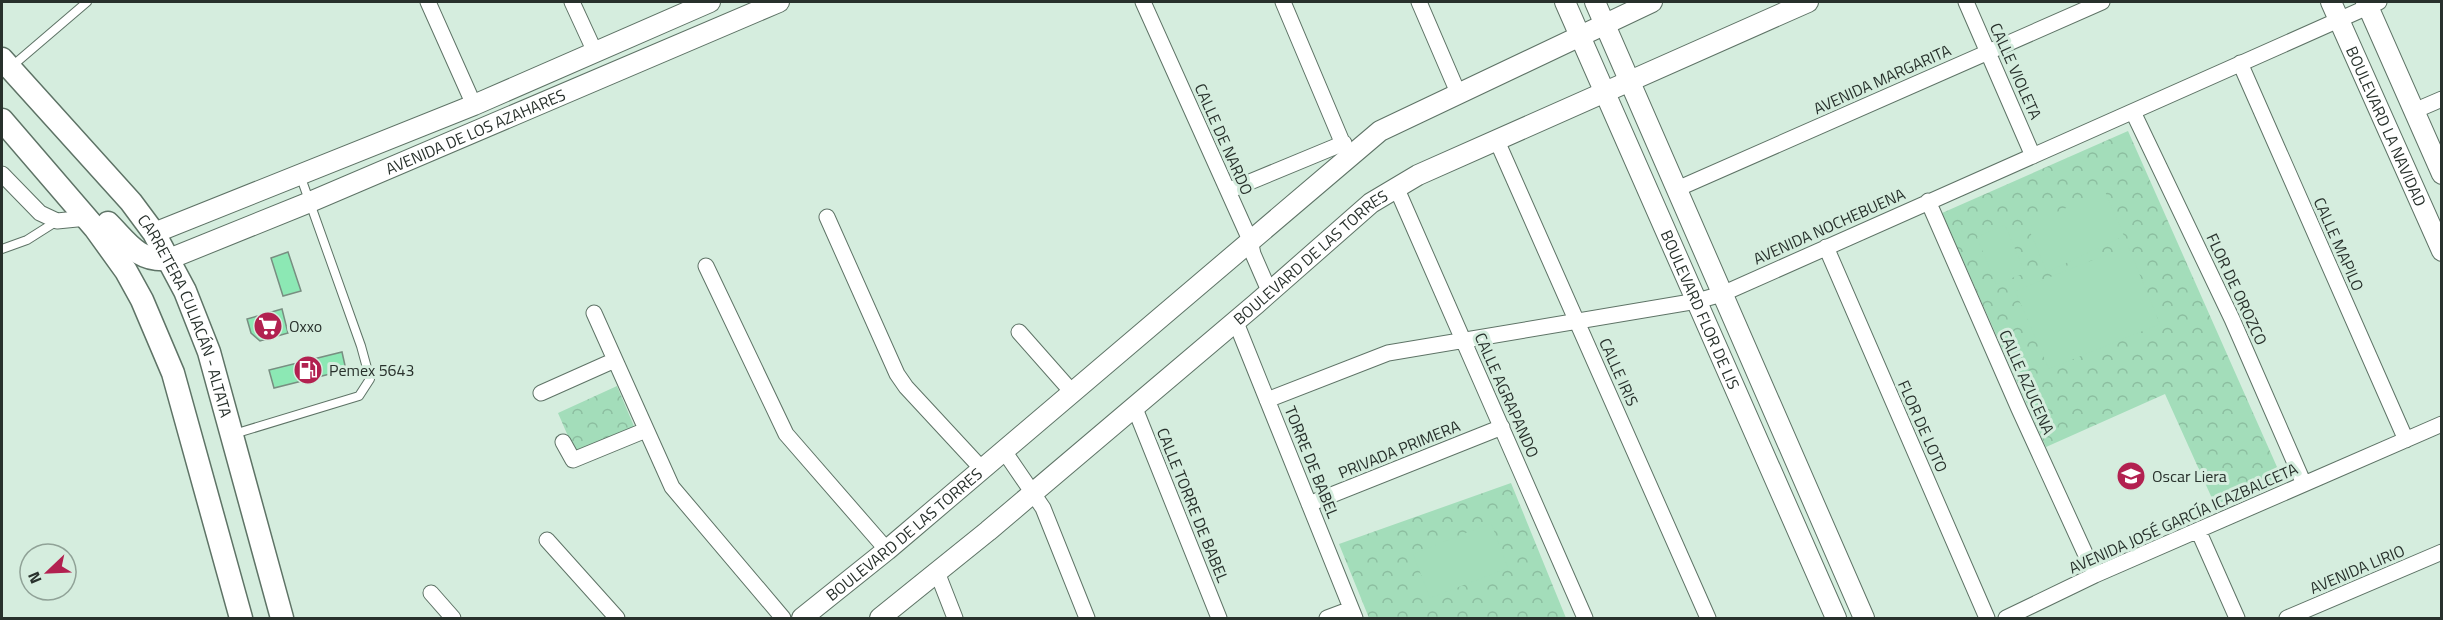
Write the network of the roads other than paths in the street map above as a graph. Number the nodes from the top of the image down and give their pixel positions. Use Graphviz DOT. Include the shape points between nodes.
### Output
graph roads {
  1 [pos="87,2"];
  2 [pos="428,2"];
  3 [pos="572,2"];
  4 [pos="710,2"];
  5 [pos="779,2"];
  6 [pos="1143,2"];
  7 [pos="1283,2"];
  8 [pos="1419,2"];
  9 [pos="1565,2"];
  10 [pos="1595,2"];
  11 [pos="1652,2"];
  12 [pos="1808,2"];
  13 [pos="1966,2"];
  14 [pos="2102,2"];
  15 [pos="2371,3"];
  16 [pos="2335,10"];
  17 [pos="1605,24"];
  18 [pos="1580,35"];
  19 [pos="595,52"];
  20 [pos="1988,52"];
  21 [pos="2240,63"];
  22 [pos="6,64"];
  23 [pos="1630,81"];
  24 [pos="1604,91"];
  25 [pos="1459,95"];
  26 [pos="2442,99"];
  27 [pos="474,105"];
  28 [pos="2414,111"];
  29 [pos="2133,112"];
  30 [pos="2,120"];
  31 [pos="1497,141"];
  32 [pos="1346,150"];
  33 [pos="2033,156"];
  34 [pos="300,173"];
  35 [pos="2,174"];
  36 [pos="2442,174"];
  37 [pos="1396,187"];
  38 [pos="1677,189"];
  39 [pos="1228,191"];
  40 [pos="1928,201"];
  41 [pos="310,202"];
  42 [pos="827,217"];
  43 [pos="87,218"];
  44 [pos="57,221"];
  45 [pos="2437,227"];
  46 [pos="154,233"];
  47 [pos="1250,240"];
  48 [pos="1826,247"];
  49 [pos="2,249"];
  50 [pos="2442,251"];
  51 [pos="169,259"];
  52 [pos="706,266"];
  53 [pos="1270,292"];
  54 [pos="1722,294"];
  55 [pos="1696,301"];
  56 [pos="594,313"];
  57 [pos="1235,320"];
  58 [pos="1577,322"];
  59 [pos="1019,332"];
  60 [pos="1464,341"];
  61 [pos="615,360"];
  62 [pos="1072,392"];
  63 [pos="541,393"];
  64 [pos="1268,400"];
  65 [pos="1134,406"];
  66 [pos="2442,424"];
  67 [pos="1502,427"];
  68 [pos="646,430"];
  69 [pos="233,434"];
  70 [pos="2406,440"];
  71 [pos="563,442"];
  72 [pos="1004,451"];
  73 [pos="982,469"];
  74 [pos="2304,484"];
  75 [pos="1033,492"];
  76 [pos="1309,504"];
  77 [pos="2198,530"];
  78 [pos="547,540"];
  79 [pos="887,550"];
  80 [pos="2442,552"];
  81 [pos="937,572"];
  82 [pos="2095,575"];
  83 [pos="431,593"];
  84 [pos="1353,614"];
  85 [pos="810,616"];
  86 [pos="241,618"];
  87 [pos="282,618"];
  88 [pos="453,618"];
  89 [pos="617,618"];
  90 [pos="783,618"];
  91 [pos="880,618"];
  92 [pos="955,618"];
  93 [pos="1087,618"];
  94 [pos="1219,618"];
  95 [pos="1327,618"];
  96 [pos="1585,618"];
  97 [pos="1708,618"];
  98 [pos="1836,618"];
  99 [pos="1864,618"];
  100 [pos="1987,618"];
  101 [pos="2006,618"];
  102 [pos="2237,618"];
  103 [pos="2287,618"];
  1 -- 22 [label="lane"];
  2 -- 27 [label="street"];
  3 -- 19 [label="street"];
  4 -- 19 [label="street, AVENIDA DE LOS AZAHARES"];
  5 -- 41 [label="street, AVENIDA DE LOS AZAHARES"];
  6 -- 39 [label="street, CALLE DE NARDO"];
  7 -- 32 [label="street"];
  8 -- 25 [label="street"];
  9 -- 18 [label="street, BOULEVARD FLOR DE LIS"];
  10 -- 17 [label="street, BOULEVARD FLOR DE LIS"];
  11 -- 17 [label="street, BOULEVARD DE LAS TORRES"];
  12 -- 23 [label="street, BOULEVARD DE LAS TORRES"];
  13 -- 20 [label="street, CALLE VIOLETA"];
  14 -- 20 [label="street, AVENIDA MARGARITA"];
  15 -- 16 [label="street, AVENIDA NOCHEBUENA"];
  15 -- 28 [label="street, BOULEVARD LA NAVIDAD"];
  16 -- 21 [label="street, AVENIDA NOCHEBUENA"];
  16 -- 45 [label="street, BOULEVARD LA NAVIDAD"];
  17 -- 18 [label="street, BOULEVARD DE LAS TORRES"];
  17 -- 23 [label="street, BOULEVARD FLOR DE LIS"];
  18 -- 24 [label="street, BOULEVARD FLOR DE LIS"];
  18 -- 25 [label="street, BOULEVARD DE LAS TORRES"];
  19 -- 27 [label="street, AVENIDA DE LOS AZAHARES"];
  20 -- 33 [label="street, CALLE VIOLETA"];
  20 -- 38 [label="street, AVENIDA MARGARITA"];
  21 -- 29 [label="street, AVENIDA NOCHEBUENA"];
  21 -- 70 [label="street, CALLE MAPILO"];
  22 -- 46 [label="main road, CARRETERA CULIACÁN - ALTATA" via="131,202"];
  23 -- 24 [label="street, BOULEVARD DE LAS TORRES"];
  23 -- 38 [label="street, BOULEVARD FLOR DE LIS"];
  24 -- 31 [label="street, BOULEVARD DE LAS TORRES"];
  24 -- 55 [label="street, BOULEVARD FLOR DE LIS"];
  25 -- 32 [label="street, BOULEVARD DE LAS TORRES"];
  26 -- 28 [label="street"];
  27 -- 34 [label="street, AVENIDA DE LOS AZAHARES"];
  28 -- 36 [label="street, BOULEVARD LA NAVIDAD"];
  29 -- 33 [label="street, AVENIDA NOCHEBUENA"];
  29 -- 74 [label="street, FLOR DE OROZCO" via="2232,319"];
  30 -- 43 [label="main road, CARRETERA CULIACÁN - ALTATA"];
  31 -- 37 [label="street, BOULEVARD DE LAS TORRES"];
  31 -- 58 [label="street, CALLE IRIS"];
  32 -- 39 [label="street"];
  32 -- 47 [label="street, BOULEVARD DE LAS TORRES"];
  33 -- 40 [label="street, AVENIDA NOCHEBUENA"];
  34 -- 41 [label="lane"];
  34 -- 46 [label="street, AVENIDA DE LOS AZAHARES"];
  35 -- 44 [label="street" via="40,213"];
  37 -- 53 [label="street, BOULEVARD DE LAS TORRES" via="1371,203"];
  37 -- 60 [label="street, CALLE AGRAPANDO"];
  38 -- 54 [label="street, BOULEVARD FLOR DE LIS"];
  39 -- 47 [label="street, CALLE DE NARDO"];
  40 -- 48 [label="street, AVENIDA NOCHEBUENA"];
  40 -- 82 [label="street, CALLE AZUCENA"];
  41 -- 51 [label="street, AVENIDA DE LOS AZAHARES"];
  41 -- 69 [label="lane" via="370,379 360,396"];
  42 -- 73 [label="street" via="897,374"];
  43 -- 44 [label="street"];
  43 -- 51 [label="main road" via="102,219 138,254 149,259"];
  43 -- 86 [label="main road, CARRETERA CULIACÁN - ALTATA" via="126,271 173,373"];
  44 -- 49 [label="lane" via="27,240"];
  45 -- 50 [label="street, BOULEVARD LA NAVIDAD"];
  46 -- 51 [label="main road, CARRETERA CULIACÁN - ALTATA"];
  47 -- 53 [label="street, CALLE DE NARDO"];
  47 -- 62 [label="street, BOULEVARD DE LAS TORRES"];
  48 -- 54 [label="street, AVENIDA NOCHEBUENA"];
  48 -- 100 [label="street, FLOR DE LOTO"];
  51 -- 69 [label="main road, CARRETERA CULIACÁN - ALTATA" via="196,316"];
  52 -- 79 [label="street" via="786,434"];
  53 -- 57 [label="street, BOULEVARD DE LAS TORRES"];
  54 -- 55 [label="street, AVENIDA NOCHEBUENA"];
  54 -- 99 [label="street, BOULEVARD FLOR DE LIS"];
  55 -- 58 [label="street, AVENIDA NOCHEBUENA"];
  55 -- 98 [label="street, BOULEVARD FLOR DE LIS"];
  56 -- 61 [label="street"];
  57 -- 64 [label="street, TORRE DE BABEL"];
  57 -- 65 [label="street, BOULEVARD DE LAS TORRES"];
  58 -- 60 [label="street, AVENIDA NOCHEBUENA"];
  58 -- 97 [label="street, CALLE IRIS"];
  59 -- 62 [label="street"];
  60 -- 64 [label="street, AVENIDA NOCHEBUENA" via="1374,357"];
  60 -- 67 [label="street, CALLE AGRAPANDO"];
  61 -- 63 [label="street"];
  61 -- 68 [label="street"];
  62 -- 72 [label="street, BOULEVARD DE LAS TORRES"];
  64 -- 76 [label="street, TORRE DE BABEL"];
  65 -- 75 [label="street, BOULEVARD DE LAS TORRES"];
  65 -- 94 [label="street, CALLE TORRE DE BABEL"];
  66 -- 70 [label="street, AVENIDA JOSÉ GARCÍA ICAZBALCETA"];
  67 -- 76 [label="street, PRIVADA PRIMERA"];
  67 -- 96 [label="street, CALLE AGRAPANDO"];
  68 -- 71 [label="street" via="573,460"];
  68 -- 90 [label="street" via="672,487"];
  69 -- 87 [label="main road, CARRETERA CULIACÁN - ALTATA"];
  70 -- 74 [label="street, AVENIDA JOSÉ GARCÍA ICAZBALCETA"];
  72 -- 73 [label="street, BOULEVARD DE LAS TORRES"];
  72 -- 75 [label="street"];
  73 -- 79 [label="street, BOULEVARD DE LAS TORRES"];
  74 -- 77 [label="street, AVENIDA JOSÉ GARCÍA ICAZBALCETA"];
  75 -- 81 [label="street, BOULEVARD DE LAS TORRES"];
  75 -- 93 [label="street"];
  76 -- 84 [label="street, TORRE DE BABEL"];
  77 -- 82 [label="street, AVENIDA JOSÉ GARCÍA ICAZBALCETA"];
  77 -- 102 [label="street"];
  78 -- 89 [label="street"];
  79 -- 85 [label="street, BOULEVARD DE LAS TORRES"];
  80 -- 103 [label="street, AVENIDA LIRIO"];
  81 -- 91 [label="street, BOULEVARD DE LAS TORRES"];
  81 -- 92 [label="street"];
  82 -- 101 [label="street, AVENIDA JOSÉ GARCÍA ICAZBALCETA"];
  83 -- 88 [label="street"];
  84 -- 95 [label="street"];
}
